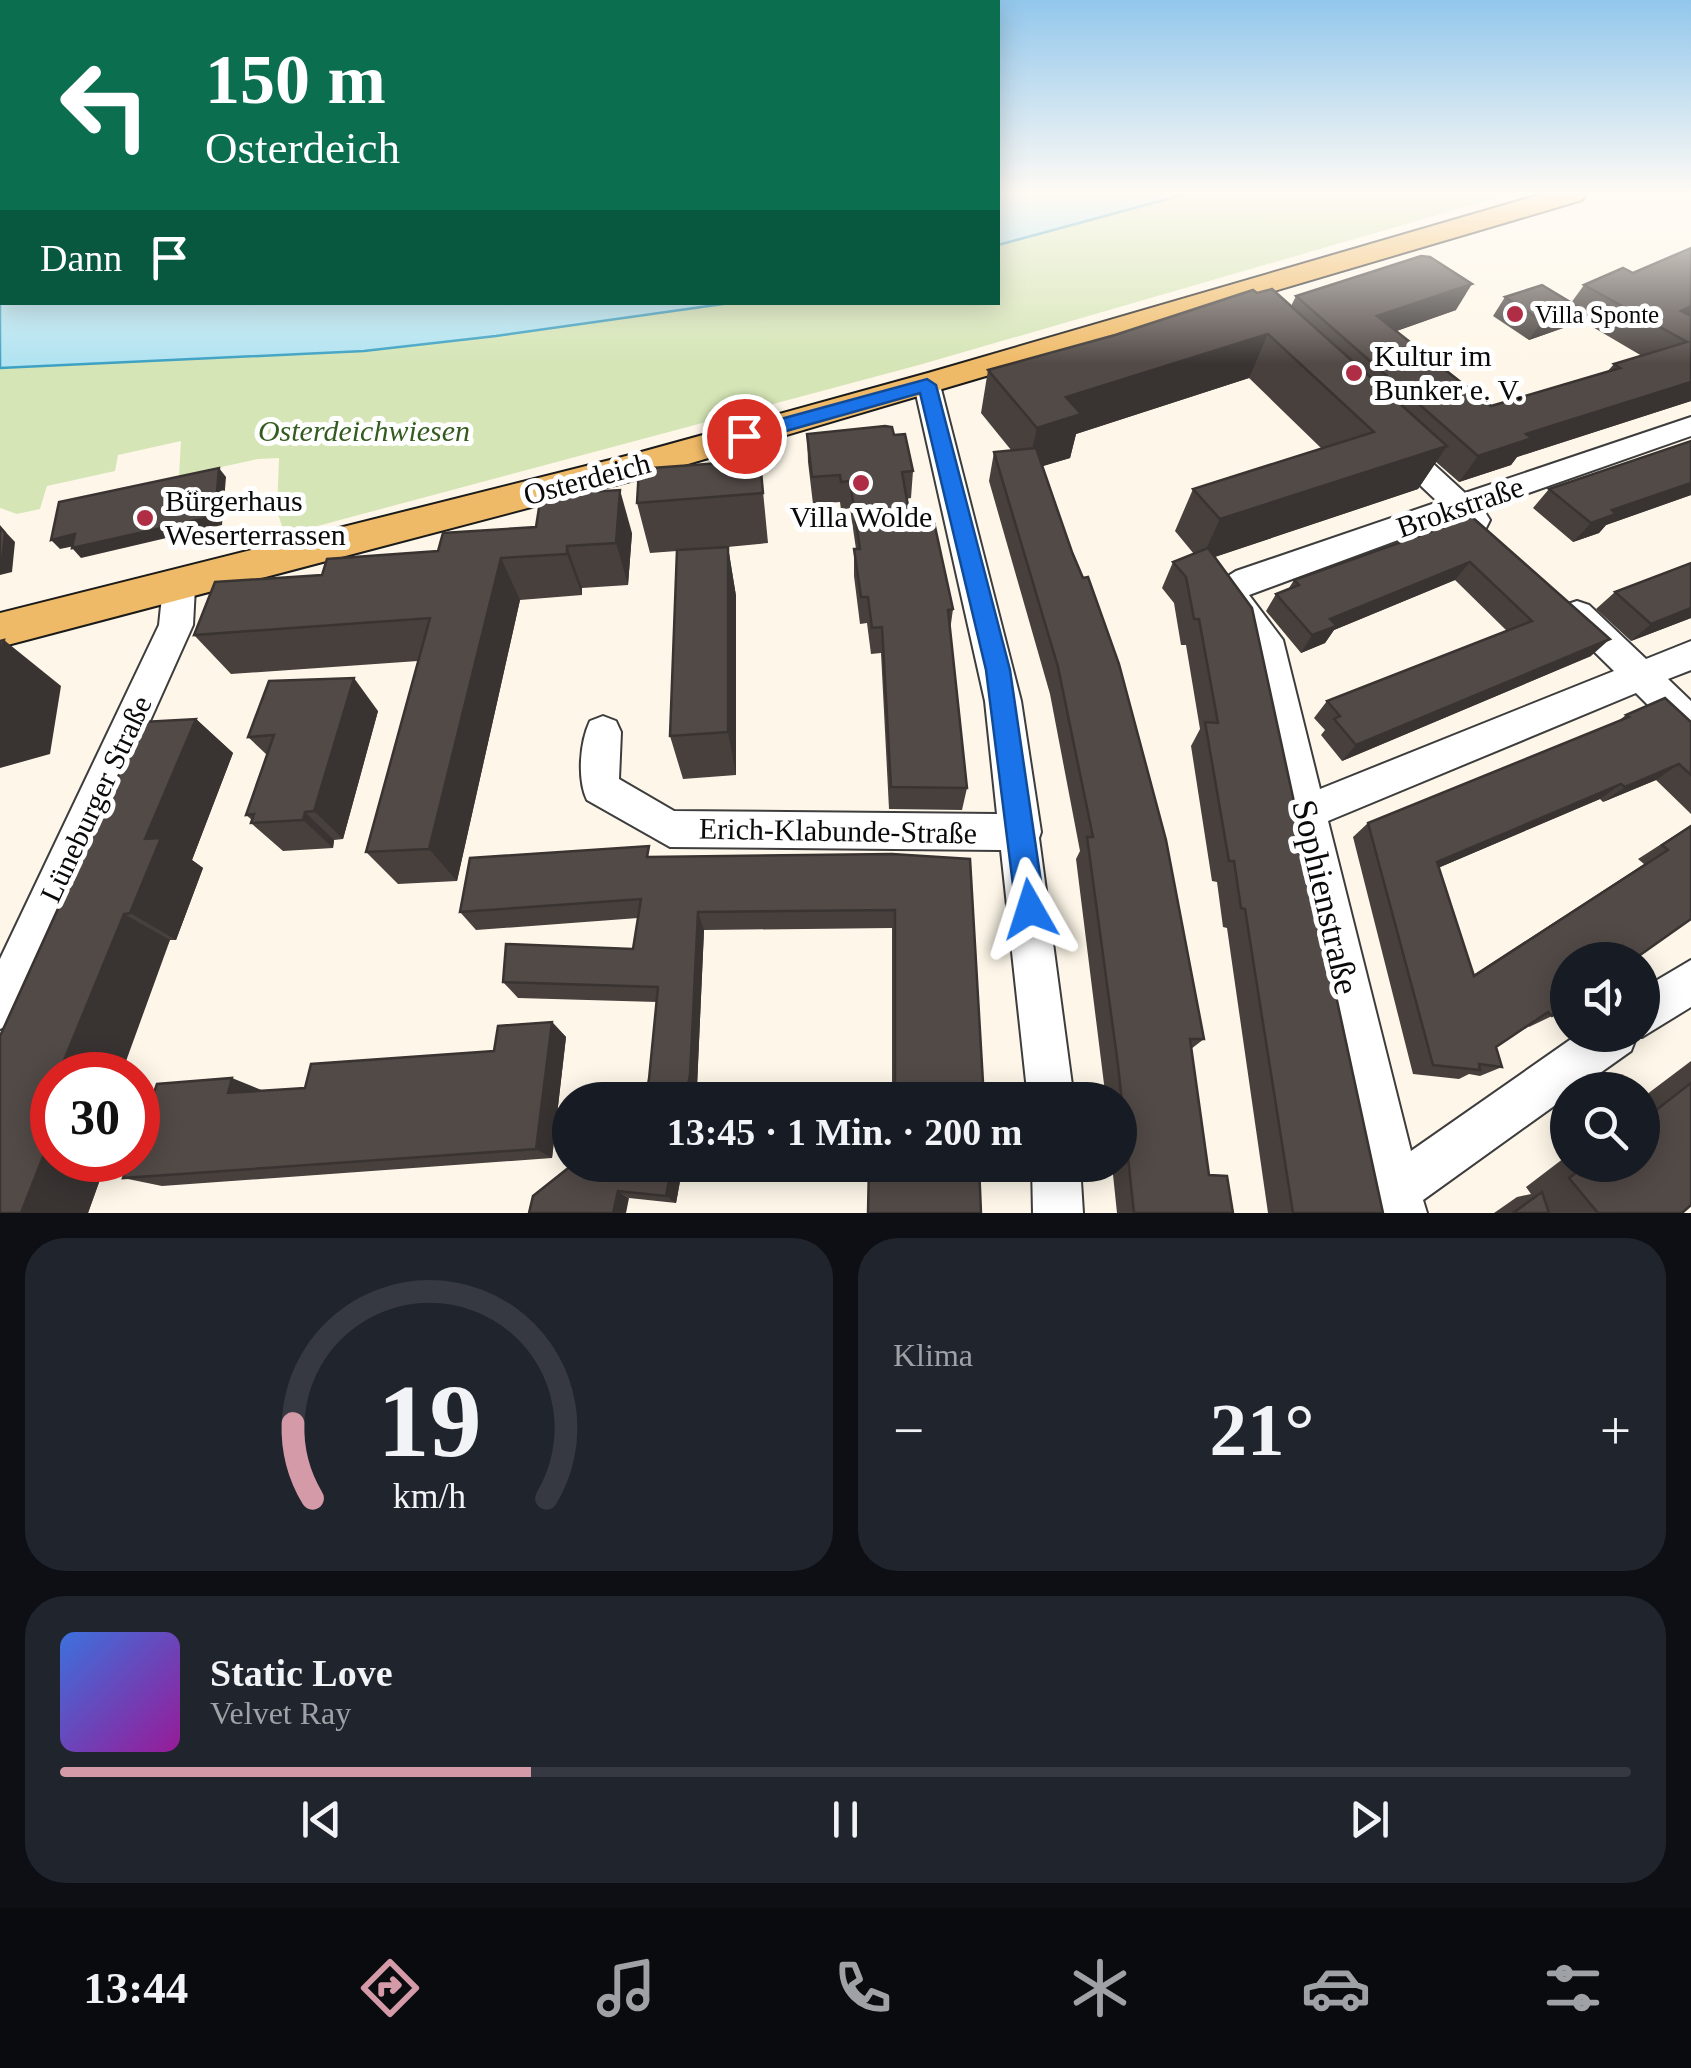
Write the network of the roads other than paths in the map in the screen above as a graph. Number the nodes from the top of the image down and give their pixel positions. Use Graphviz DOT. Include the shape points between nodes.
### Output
graph roads {
  1 [pos="1381,251"];
  2 [pos="1234,294"];
  3 [pos="1260,318"];
  4 [pos="927,385"];
  5 [pos="1375,426"];
  6 [pos="1691,426"];
  7 [pos="1462,507"];
  8 [pos="1503,546"];
  9 [pos="179,587"];
  10 [pos="1231,590"];
  11 [pos="1559,597"];
  12 [pos="0,630"];
  13 [pos="1691,655"];
  14 [pos="1642,674"];
  15 [pos="1691,724"];
  16 [pos="603,732"];
  17 [pos="1306,812"];
  18 [pos="1022,832"];
  19 [pos="1691,980"];
  20 [pos="1660,1002"];
  21 [pos="0,1007"];
  22 [pos="1593,1052"];
  23 [pos="1049,1082"];
  24 [pos="1057,1182"];
  25 [pos="1400,1202"];
  26 [pos="1058,1213"];
  1 -- 2 [label="main road, Osterdeich"];
  2 -- 3 [label="street"];
  2 -- 4 [label="main road, Osterdeich"];
  4 -- 9 [label="main road, Osterdeich"];
  4 -- 18 [label="street" via="998,670"];
  5 -- 7 [label="street"];
  6 -- 7 [label="street, Brokstraße"];
  7 -- 8 [label="street"];
  7 -- 10 [label="street, Brokstraße"];
  9 -- 12 [label="main road, Osterdeich"];
  9 -- 21 [label="street, Lüneburger Straße" via="176,626"];
  10 -- 17 [label="street, Sophienstraße" via="1266,640"];
  11 -- 14 [label="street"];
  13 -- 14 [label="street"];
  14 -- 15 [label="street"];
  14 -- 17 [label="street"];
  16 -- 18 [label="street, Erich-Klabunde-Straße" via="600,788 670,829"];
  17 -- 25 [label="street, Sophienstraße"];
  18 -- 23 [label="street"];
  19 -- 20 [label="street"];
  22 -- 25 [label="street"];
  24 -- 26 [label="street"];
}
